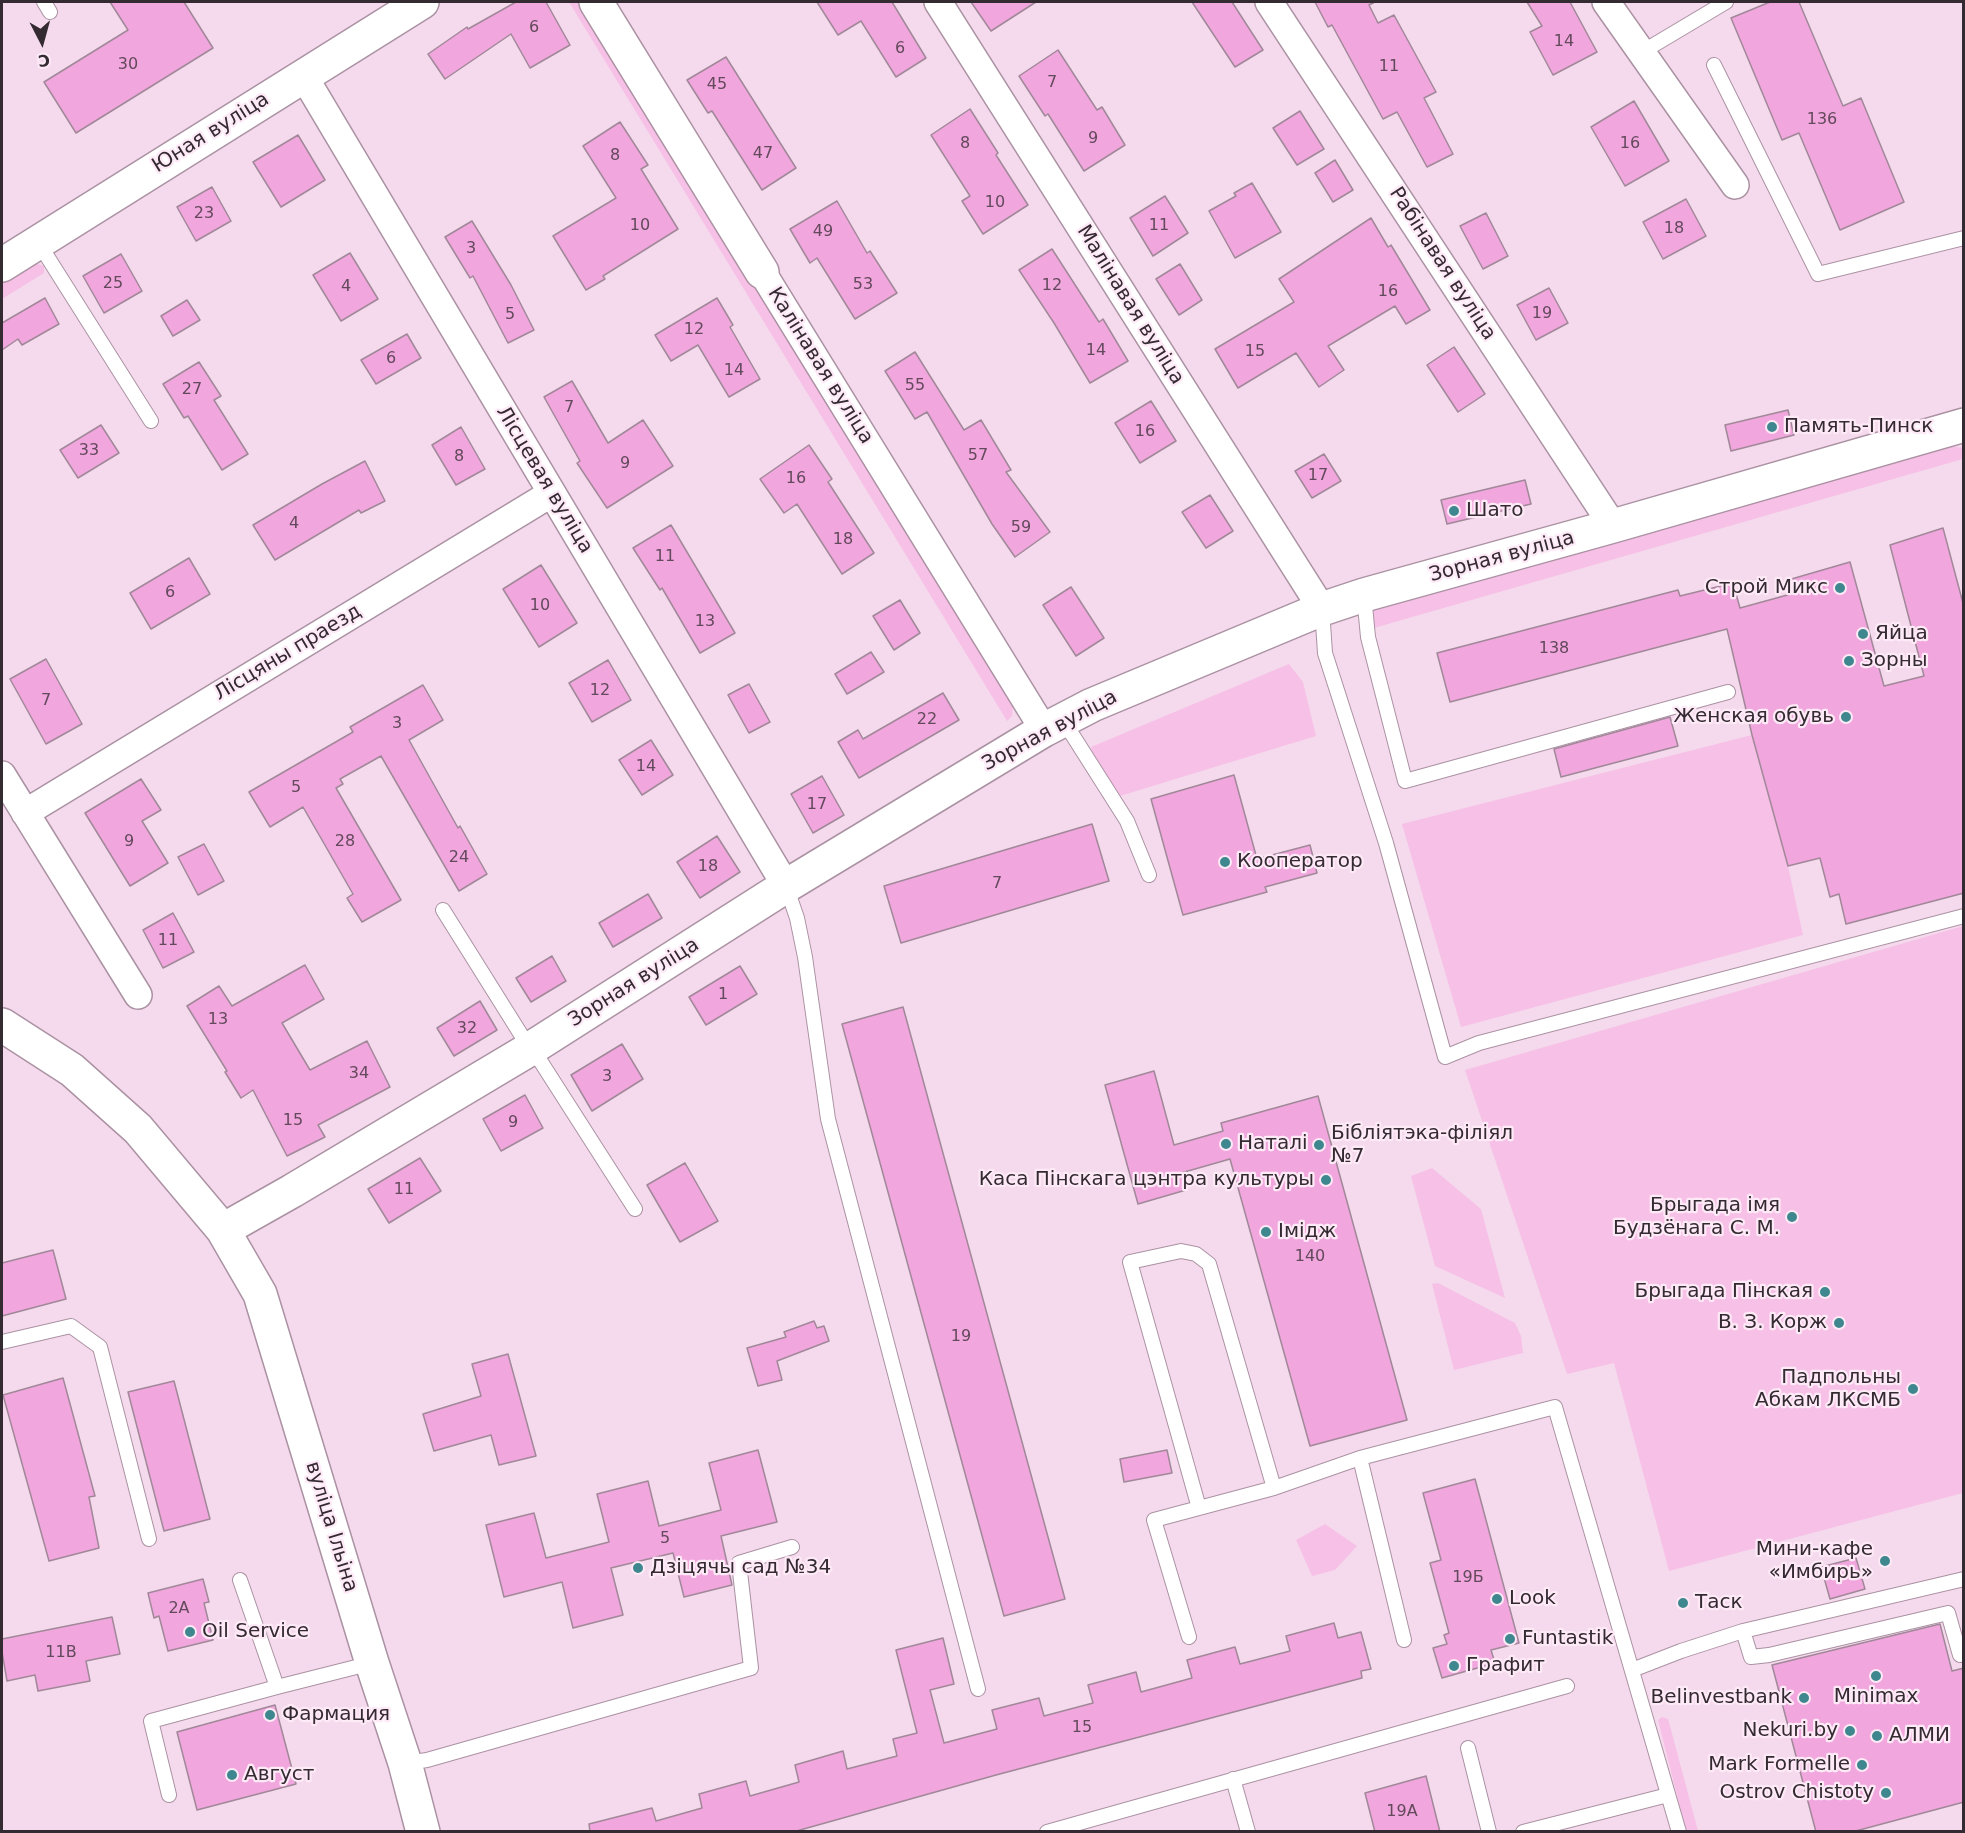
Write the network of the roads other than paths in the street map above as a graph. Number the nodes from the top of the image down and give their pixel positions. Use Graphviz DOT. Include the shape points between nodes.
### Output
graph roads {
  1 [pos="422,2"];
  2 [pos="596,2"];
  3 [pos="938,2"];
  4 [pos="1269,2"];
  5 [pos="1606,2"];
  6 [pos="1726,2"];
  7 [pos="1642,52"];
  8 [pos="1714,65"];
  9 [pos="303,75"];
  10 [pos="1734,185"];
  11 [pos="1964,238"];
  12 [pos="38,242"];
  13 [pos="2,266"];
  14 [pos="762,272"];
  15 [pos="151,421"];
  16 [pos="1964,425"];
  17 [pos="552,493"];
  18 [pos="1613,526"];
  19 [pos="1364,595"];
  20 [pos="1322,609"];
  21 [pos="1728,692"];
  22 [pos="1053,725"];
  23 [pos="2,775"];
  24 [pos="25,813"];
  25 [pos="1149,875"];
  26 [pos="786,886"];
  27 [pos="443,910"];
  28 [pos="1964,916"];
  29 [pos="138,995"];
  30 [pos="2,1024"];
  31 [pos="530,1049"];
  32 [pos="635,1209"];
  33 [pos="223,1230"];
  34 [pos="2,1342"];
  35 [pos="1360,1458"];
  36 [pos="1274,1488"];
  37 [pos="1199,1508"];
  38 [pos="149,1539"];
  39 [pos="792,1547"];
  40 [pos="1964,1579"];
  41 [pos="240,1580"];
  42 [pos="1743,1631"];
  43 [pos="1189,1636"];
  44 [pos="1404,1640"];
  45 [pos="1960,1655"];
  46 [pos="372,1662"];
  47 [pos="1632,1670"];
  48 [pos="1567,1686"];
  49 [pos="277,1687"];
  50 [pos="978,1689"];
  51 [pos="1468,1748"];
  52 [pos="405,1763"];
  53 [pos="1233,1779"];
  54 [pos="170,1795"];
  55 [pos="1668,1795"];
  56 [pos="419,1829"];
  57 [pos="1047,1832"];
  58 [pos="1248,1832"];
  59 [pos="1489,1832"];
  60 [pos="1523,1832"];
  61 [pos="1679,1832"];
  1 -- 9 [label="street, Юная вуліца"];
  2 -- 14 [label="street, Калінавая вуліца"];
  3 -- 20 [label="street, Малінавая вуліца"];
  4 -- 18 [label="street, Рабінавая вуліца"];
  5 -- 7 [label="street"];
  6 -- 7 [label="lane"];
  7 -- 10 [label="street"];
  8 -- 11 [label="lane" via="1818,274"];
  9 -- 12 [label="street, Юная вуліца"];
  9 -- 17 [label="street, Лісцевая вуліца"];
  12 -- 13 [label="street, Юная вуліца"];
  12 -- 15 [label="lane"];
  14 -- 22 [label="street, Калінавая вуліца"];
  16 -- 18 [label="street, Зорная вуліца"];
  17 -- 24 [label="street, Лісцяны праезд"];
  17 -- 26 [label="street, Лісцевая вуліца"];
  18 -- 19 [label="street, Зорная вуліца"];
  19 -- 20 [label="street, Зорная вуліца"];
  19 -- 21 [label="lane" via="1368,637 1405,780"];
  20 -- 22 [label="street, Зорная вуліца" via="1103,700"];
  20 -- 28 [label="lane" via="1325,652 1386,843 1445,1057 1479,1043"];
  22 -- 25 [label="lane" via="1127,821"];
  22 -- 26 [label="street, Зорная вуліца"];
  23 -- 24 [label="street"];
  24 -- 29 [label="street"];
  26 -- 31 [label="street, Зорная вуліца"];
  26 -- 50 [label="lane" via="805,957 828,1119"];
  27 -- 31 [label="lane"];
  30 -- 33 [label="street, вуліца Ільіна" via="72,1070 138,1129"];
  31 -- 32 [label="lane"];
  31 -- 33 [label="street, Зорная вуліца"];
  33 -- 46 [label="street, вуліца Ільіна" via="260,1294"];
  34 -- 38 [label="lane" via="71,1326 100,1347"];
  35 -- 36 [label="lane"];
  35 -- 44 [label="lane"];
  35 -- 47 [label="lane" via="1555,1407"];
  36 -- 37 [label="lane"];
  36 -- 37 [label="lane" via="1209,1264 1196,1254 1181,1251 1130,1262"];
  37 -- 43 [label="lane" via="1154,1520"];
  39 -- 52 [label="lane" via="739,1563 751,1668 428,1760"];
  40 -- 42 [label="lane"];
  41 -- 49 [label="lane"];
  42 -- 45 [label="lane" via="1751,1657 1948,1613"];
  42 -- 47 [label="lane"];
  46 -- 49 [label="lane"];
  46 -- 52 [label="street, вуліца Ільіна"];
  47 -- 55 [label="lane"];
  48 -- 53 [label="lane"];
  49 -- 54 [label="lane" via="151,1721"];
  51 -- 59 [label="lane"];
  52 -- 56 [label="street, вуліца Ільіна"];
  53 -- 57 [label="lane"];
  53 -- 58 [label="lane"];
  55 -- 60 [label="lane"];
  55 -- 61 [label="lane"];
}
